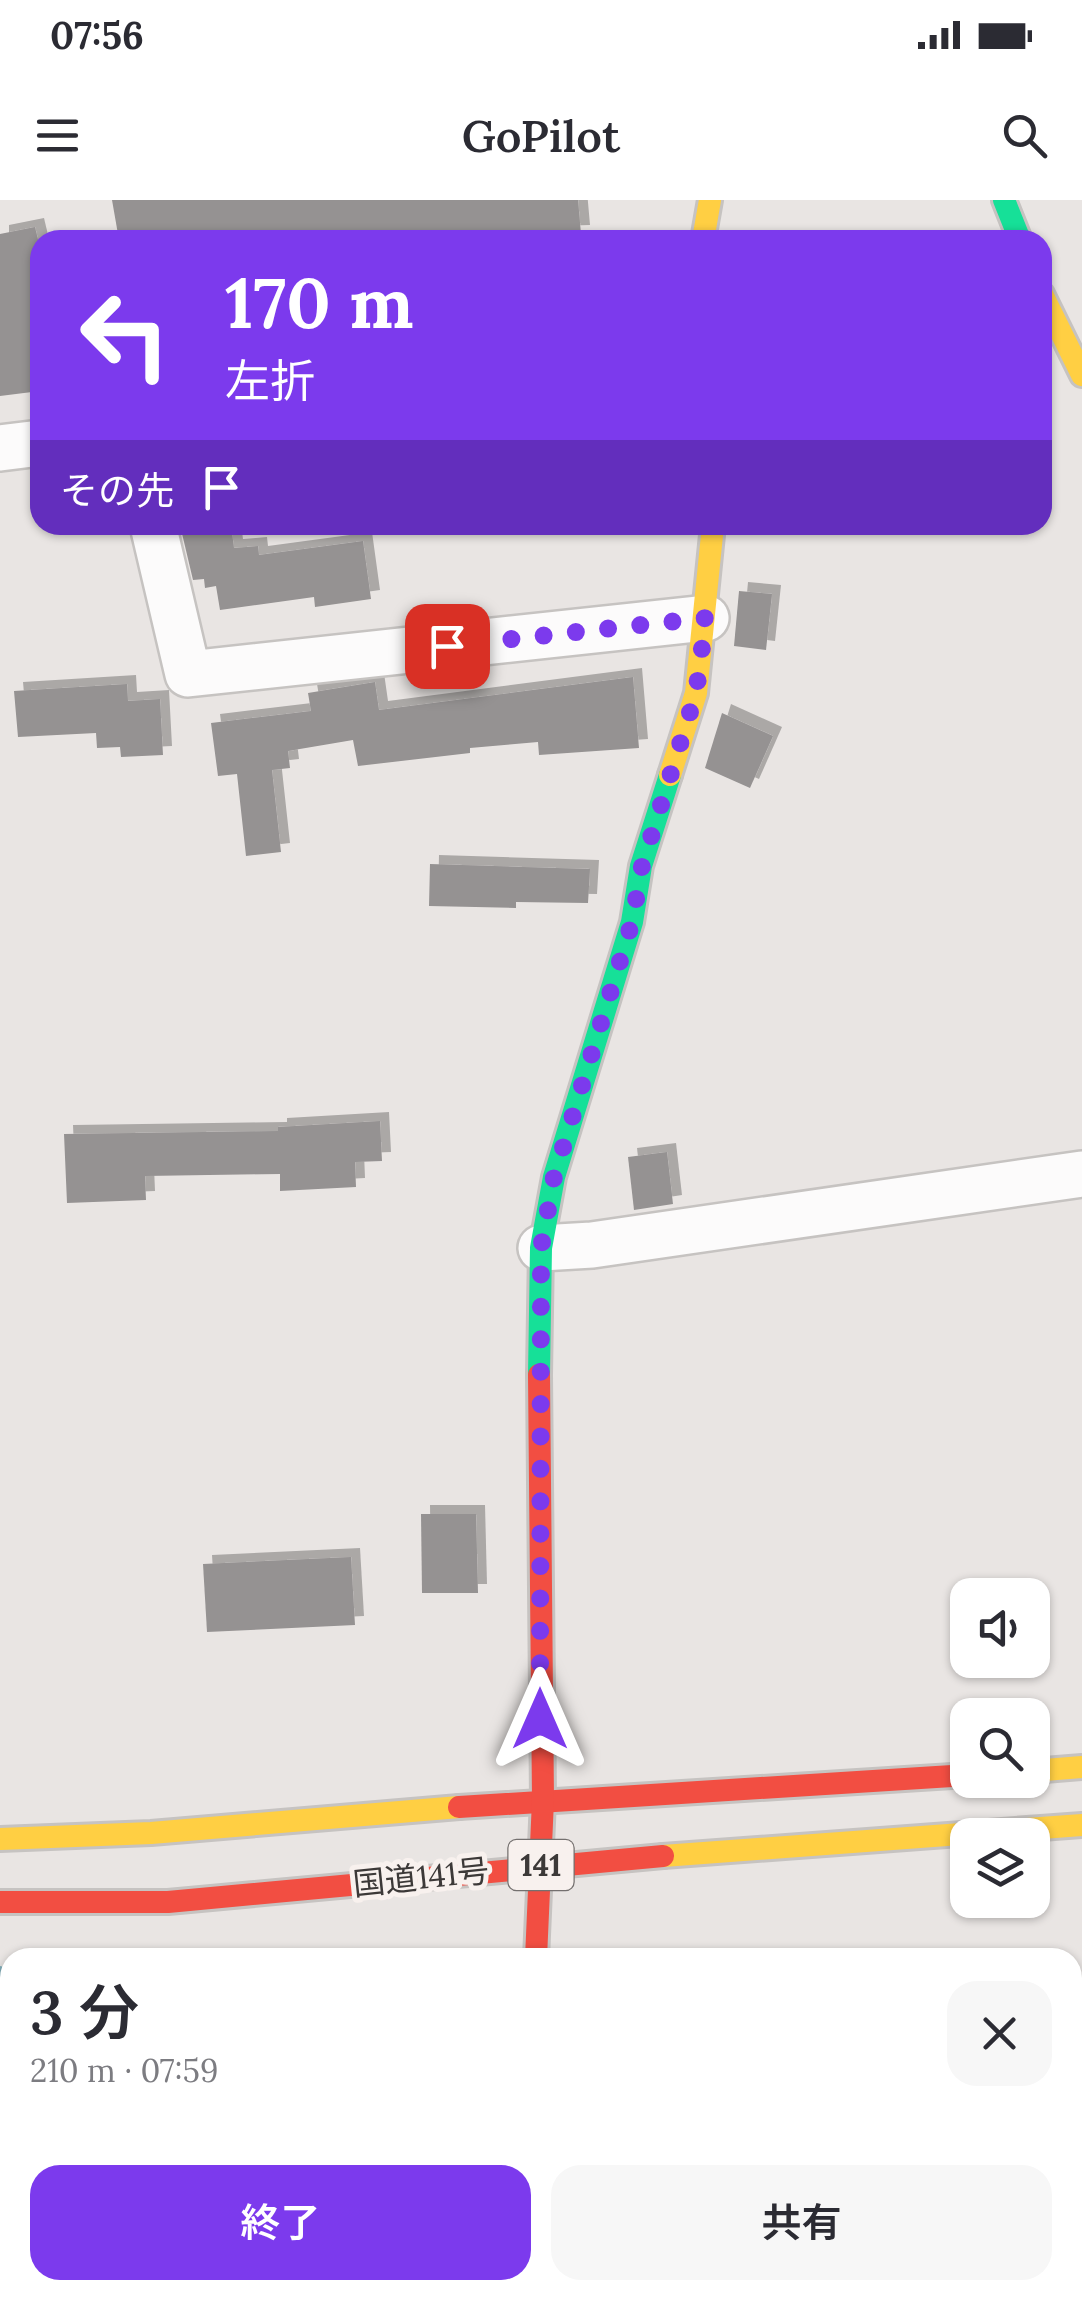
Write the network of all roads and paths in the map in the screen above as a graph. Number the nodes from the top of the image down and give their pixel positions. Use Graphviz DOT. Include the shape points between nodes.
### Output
graph roads {
  1 [pos="710,200"];
  2 [pos="1004,200"];
  3 [pos="705,230"];
  4 [pos="1016,230"];
  5 [pos="1052,314"];
  6 [pos="1082,376"];
  7 [pos="30,444"];
  8 [pos="0,448"];
  9 [pos="155,535"];
  10 [pos="712,535"];
  11 [pos="706,618"];
  12 [pos="1082,1174"];
  13 [pos="541,1248"];
  14 [pos="1082,1767"];
  15 [pos="1050,1769"];
  16 [pos="950,1777"];
  17 [pos="542,1800"];
  18 [pos="1082,1825"];
  19 [pos="0,1838"];
  20 [pos="540,1865"];
  21 [pos="0,1902"];
  22 [pos="536,1948"];
  1 -- 3 [label="main road"];
  2 -- 4 [label="main road"];
  5 -- 6 [label="main road"];
  7 -- 8 [label="street"];
  9 -- 11 [label="street" via="188,674"];
  10 -- 11 [label="main road"];
  11 -- 13 [label="main road" via="696,693 554,1177"];
  12 -- 13 [label="street"];
  13 -- 17 [label="main road"];
  14 -- 15 [label="main road"];
  16 -- 17 [label="main road, 国道141号 / 141"];
  17 -- 19 [label="main road, 国道141号 / 141" via="151,1833"];
  17 -- 20 [label="main road"];
  18 -- 20 [label="main road, 国道141号 / 141"];
  20 -- 21 [label="main road, 国道141号 / 141" via="168,1902"];
  20 -- 22 [label="main road"];
}
